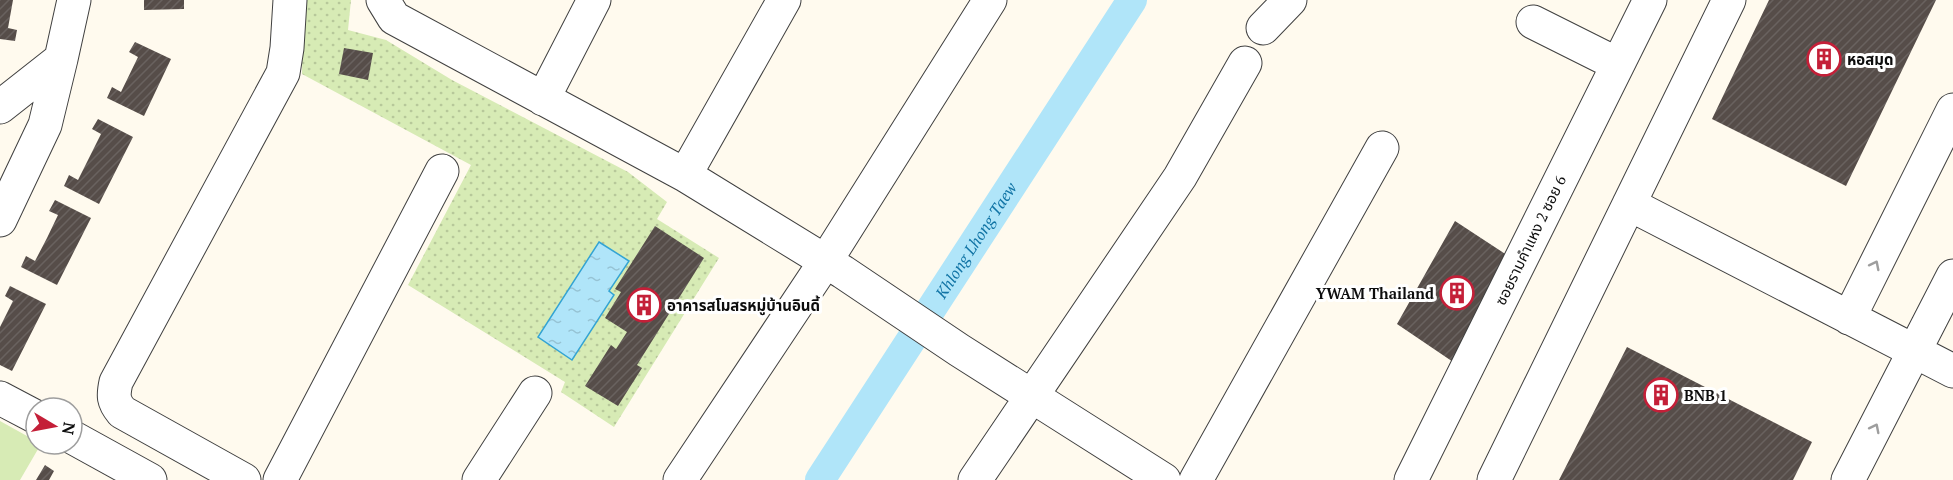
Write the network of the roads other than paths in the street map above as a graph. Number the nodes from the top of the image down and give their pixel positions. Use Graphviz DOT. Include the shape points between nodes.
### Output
graph roads {
  1 [pos="74,0"];
  2 [pos="290,0"];
  3 [pos="594,0"];
  4 [pos="784,0"];
  5 [pos="990,0"];
  6 [pos="1290,0"];
  7 [pos="1650,0"];
  8 [pos="1729,0"];
  9 [pos="394,6"];
  10 [pos="1533,22"];
  11 [pos="1263,28"];
  12 [pos="61,59"];
  13 [pos="1245,63"];
  14 [pos="1617,64"];
  15 [pos="543,99"];
  16 [pos="0,106"];
  17 [pos="1949,130"];
  18 [pos="1382,148"];
  19 [pos="442,171"];
  20 [pos="686,175"];
  21 [pos="1629,204"];
  22 [pos="0,220"];
  23 [pos="825,262"];
  24 [pos="1953,276"];
  25 [pos="1849,318"];
  26 [pos="1913,351"];
  27 [pos="1953,371"];
  28 [pos="535,393"];
  29 [pos="1031,397"];
  30 [pos="0,398"];
  31 [pos="24,411"];
  32 [pos="84,444"];
  33 [pos="150,480"];
  34 [pos="243,480"];
  35 [pos="280,480"];
  36 [pos="479,480"];
  37 [pos="680,480"];
  38 [pos="975,480"];
  39 [pos="1164,480"];
  40 [pos="1196,480"];
  41 [pos="1411,480"];
  42 [pos="1494,480"];
  43 [pos="1848,480"];
  1 -- 12 [label="street"];
  2 -- 34 [label="street" via="283,73 116,382 114,394 114,402 122,412"];
  3 -- 15 [label="street"];
  4 -- 20 [label="street"];
  5 -- 23 [label="street"];
  6 -- 11 [label="street"];
  7 -- 14 [label="street, ซอยรามคำแหง 2 ซอย 6"];
  8 -- 21 [label="street"];
  9 -- 15 [label="street"];
  10 -- 14 [label="street"];
  12 -- 16 [label="street"];
  12 -- 22 [label="street" via="45,125"];
  13 -- 29 [label="street" via="1180,177"];
  14 -- 41 [label="street, ซอยรามคำแหง 2 ซอย 6"];
  15 -- 20 [label="street"];
  25 -- 17 [label="street, one-way"];
  18 -- 40 [label="street"];
  19 -- 35 [label="street"];
  20 -- 23 [label="street"];
  21 -- 25 [label="street"];
  21 -- 42 [label="street"];
  23 -- 29 [label="street"];
  23 -- 37 [label="street"];
  24 -- 26 [label="street"];
  25 -- 26 [label="street"];
  26 -- 27 [label="street"];
  43 -- 26 [label="street, one-way"];
  28 -- 36 [label="street"];
  29 -- 38 [label="street"];
  29 -- 39 [label="street"];
  30 -- 31 [label="street"];
  32 -- 33 [label="street"];
}
